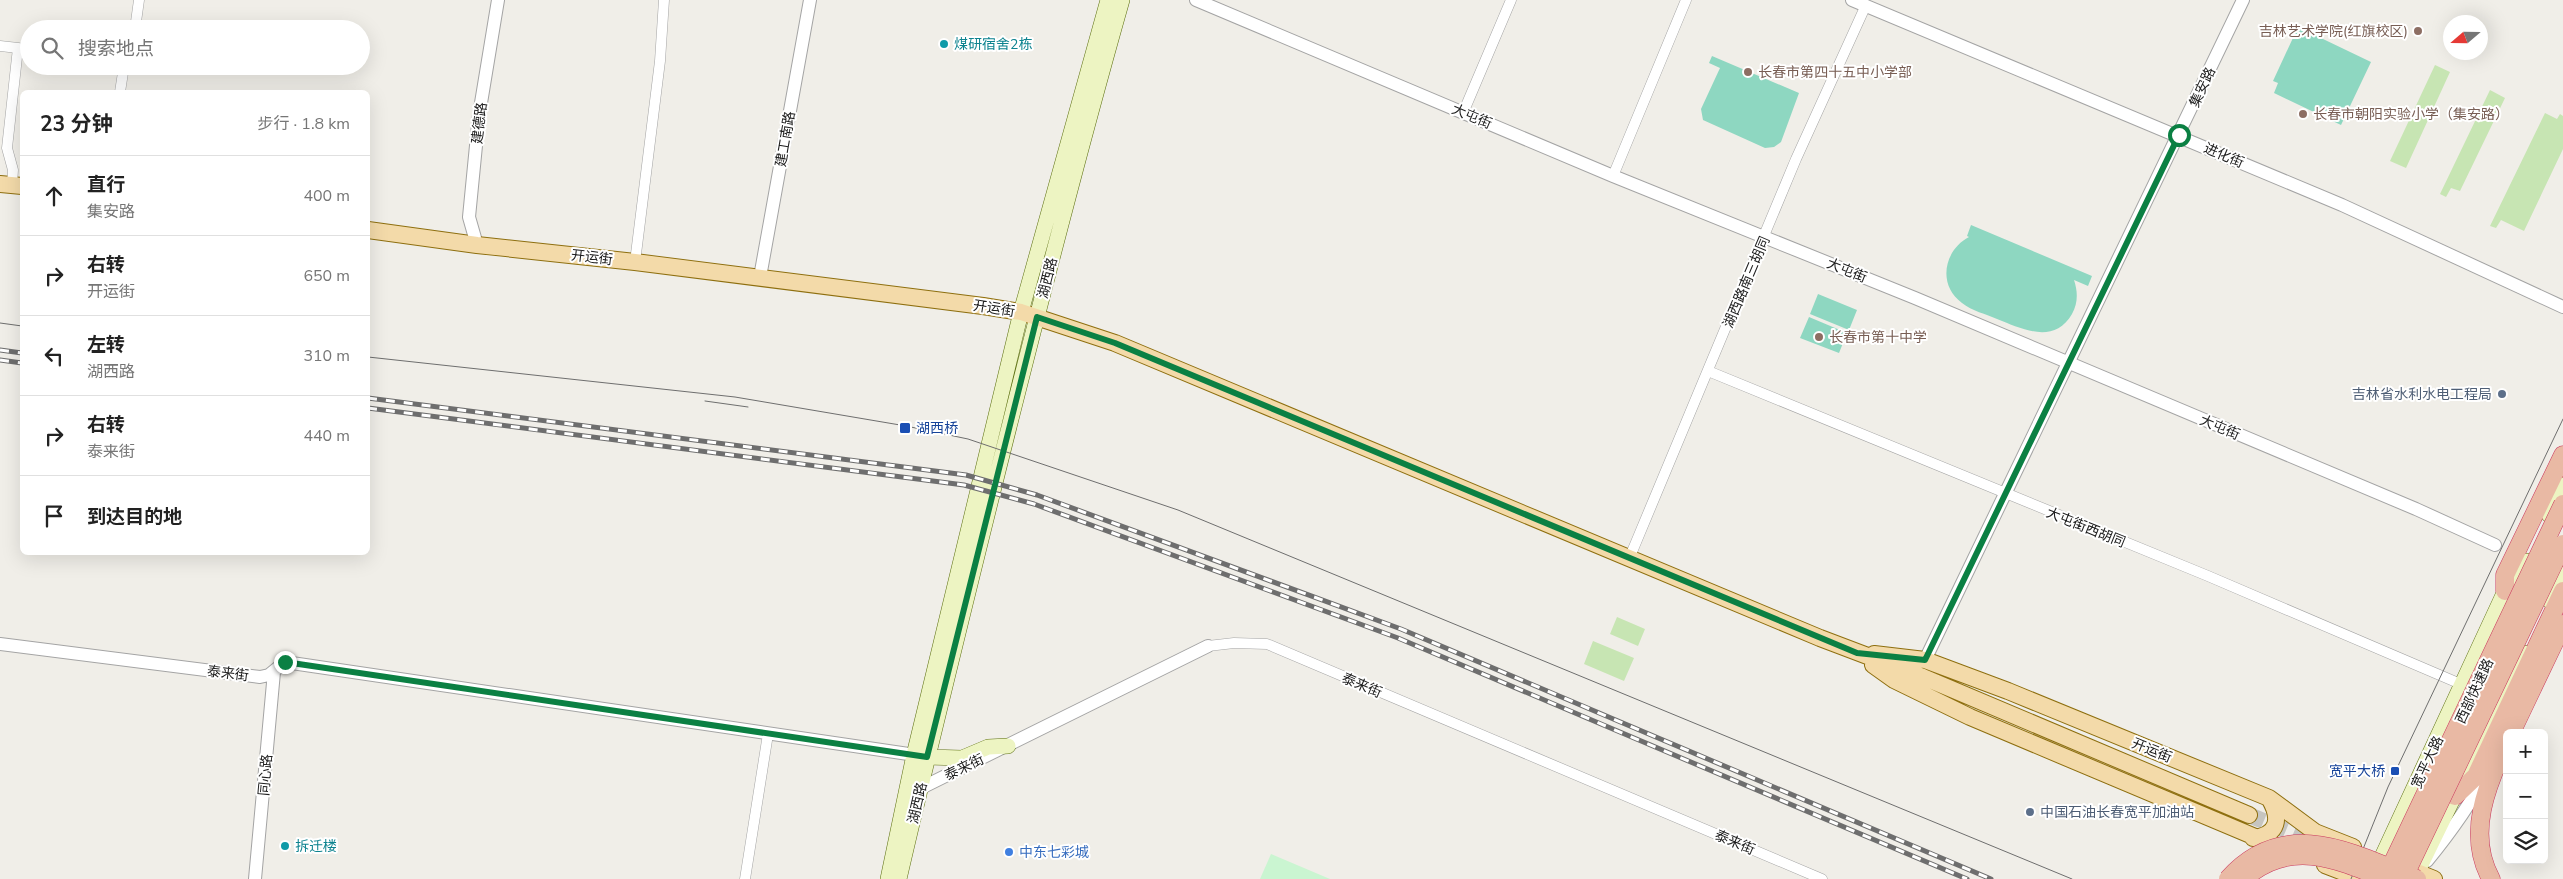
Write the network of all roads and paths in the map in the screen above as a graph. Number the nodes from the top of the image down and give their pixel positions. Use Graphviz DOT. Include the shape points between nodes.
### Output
graph roads {
  1 [pos="139,0"];
  2 [pos="498,0"];
  3 [pos="664,0"];
  4 [pos="810,0"];
  5 [pos="1108,0"];
  6 [pos="1122,0"];
  7 [pos="1196,0"];
  8 [pos="1511,0"];
  9 [pos="1686,0"];
  10 [pos="1852,0"];
  11 [pos="2243,0"];
  12 [pos="1866,5"];
  13 [pos="136,20"];
  14 [pos="0,46"];
  15 [pos="18,48"];
  16 [pos="123,75"];
  17 [pos="120,90"];
  18 [pos="1463,113"];
  19 [pos="2179,135"];
  20 [pos="1613,176"];
  21 [pos="11,185"];
  22 [pos="370,230"];
  23 [pos="1764,237"];
  24 [pos="477,245"];
  25 [pos="634,262"];
  26 [pos="760,277"];
  27 [pos="2563,307"];
  28 [pos="1029,315"];
  29 [pos="2067,363"];
  30 [pos="1708,371"];
  31 [pos="2563,455"];
  32 [pos="2556,484"];
  33 [pos="2006,494"];
  34 [pos="2563,504"];
  35 [pos="2563,544"];
  36 [pos="2495,545"];
  37 [pos="1629,559"];
  38 [pos="2563,574"];
  39 [pos="2505,591"];
  40 [pos="2563,591"];
  41 [pos="2563,610"];
  42 [pos="2563,624"];
  43 [pos="0,644"];
  44 [pos="1208,646"];
  45 [pos="1857,653"];
  46 [pos="1925,660"];
  47 [pos="274,672"];
  48 [pos="260,677"];
  49 [pos="2462,685"];
  50 [pos="272,690"];
  51 [pos="2513,729"];
  52 [pos="768,734"];
  53 [pos="1008,746"];
  54 [pos="2503,751"];
  55 [pos="920,756"];
  56 [pos="920,789"];
  57 [pos="906,796"];
  58 [pos="2455,796"];
  59 [pos="2269,798"];
  60 [pos="2249,816"];
  61 [pos="2253,838"];
  62 [pos="2382,859"];
  63 [pos="2413,877"];
  64 [pos="255,879"];
  65 [pos="745,879"];
  66 [pos="888,879"];
  67 [pos="900,879"];
  68 [pos="1822,879"];
  69 [pos="2228,879"];
  70 [pos="2244,879"];
  71 [pos="2360,879"];
  72 [pos="2372,879"];
  73 [pos="2385,879"];
  74 [pos="2434,879"];
  75 [pos="2491,879"];
  1 -- 13 [label="street"];
  2 -- 24 [label="street, 建德路" via="480,115 469,217"];
  3 -- 25 [label="street" via="660,61"];
  4 -- 26 [label="street, 建工南路"];
  5 -- 28 [label="main road, 湖西路"];
  6 -- 28 [label="main road, 湖西路"];
  7 -- 18 [label="street, 大屯街"];
  8 -- 18 [label="street"];
  9 -- 20 [label="street"];
  10 -- 12 [label="street, 进化街"];
  11 -- 19 [label="street, 集安路"];
  12 -- 19 [label="street, 进化街"];
  12 -- 23 [label="street, 湖西路南三胡同"];
  14 -- 15 [label="street"];
  15 -- 21 [label="street" via="7,148 13,170"];
  16 -- 17 [label="street"];
  18 -- 20 [label="street, 大屯街"];
  19 -- 27 [label="street, 进化街" via="2342,205"];
  19 -- 29 [label="street, 集安路"];
  20 -- 23 [label="street, 大屯街"];
  22 -- 24 [label="main road, 开运街"];
  23 -- 29 [label="street, 大屯街"];
  23 -- 30 [label="street, 湖西路南三胡同"];
  24 -- 25 [label="main road, 开运街"];
  25 -- 26 [label="main road, 开运街"];
  26 -- 28 [label="main road, 开运街"];
  28 -- 37 [label="main road, 开运街" via="1115,343"];
  28 -- 55 [label="main road, 湖西路"];
  29 -- 33 [label="street, 集安路"];
  29 -- 36 [label="street, 大屯街"];
  30 -- 33 [label="street, 大屯街西胡同"];
  30 -- 37 [label="street, 湖西路南三胡同"];
  31 -- 32 [label="highway"];
  32 -- 39 [label="highway" via="2505,575"];
  33 -- 46 [label="street, 集安路"];
  33 -- 49 [label="street, 大屯街西胡同"];
  34 -- 73 [label="highway, 西部快速路, bridge"];
  35 -- 63 [label="highway, 西部快速路, bridge"];
  37 -- 45 [label="main road, 开运街"];
  38 -- 58 [label="main road"];
  39 -- 49 [label="main road, 宽平大路"];
  40 -- 58 [label="highway" via="2476,776"];
  41 -- 63 [label="street" via="2478,791 2451,832"];
  42 -- 51 [label="highway"];
  43 -- 48 [label="street, 泰来街"];
  44 -- 53 [label="street, 泰来街"];
  44 -- 68 [label="street, 泰来街" via="1266,644"];
  45 -- 46 [label="main road, 开运街"];
  45 -- 60 [label="main road, 开运街" via="1923,677"];
  45 -- 61 [label="main road, 开运街" via="1894,680 1970,716"];
  46 -- 59 [label="main road, 开运街"];
  47 -- 48 [label="street, 泰来街"];
  47 -- 50 [label="street, 同心路"];
  47 -- 52 [label="street, 泰来街" via="285,662"];
  48 -- 50 [label="street"];
  49 -- 62 [label="main road, 宽平大路"];
  50 -- 64 [label="street, 同心路"];
  52 -- 55 [label="street, 泰来街"];
  52 -- 65 [label="street"];
  53 -- 55 [label="main road" via="988,747 962,758"];
  53 -- 56 [label="street, 泰来街"];
  54 -- 75 [label="highway" via="2485,792 2480,817 2480,847"];
  55 -- 56 [label="main road, 湖西路"];
  55 -- 57 [label="main road, 湖西路"];
  56 -- 57 [label="street, 泰来街"];
  56 -- 67 [label="main road, 湖西路"];
  57 -- 66 [label="main road, 湖西路"];
  58 -- 63 [label="main road"];
  59 -- 61 [label="main road" via="2276,813 2274,828 2268,834"];
  59 -- 62 [label="main road, 开运街" via="2315,832"];
  61 -- 71 [label="main road, 开运街"];
  62 -- 63 [label="main road, 开运街"];
  62 -- 72 [label="main road, 宽平大路"];
  63 -- 69 [label="highway, bridge" via="2347,850 2301,843 2261,853"];
  63 -- 74 [label="main road, 开运街"];
  70 -- 73 [label="highway, bridge" via="2274,860 2305,855 2337,860"];
}
